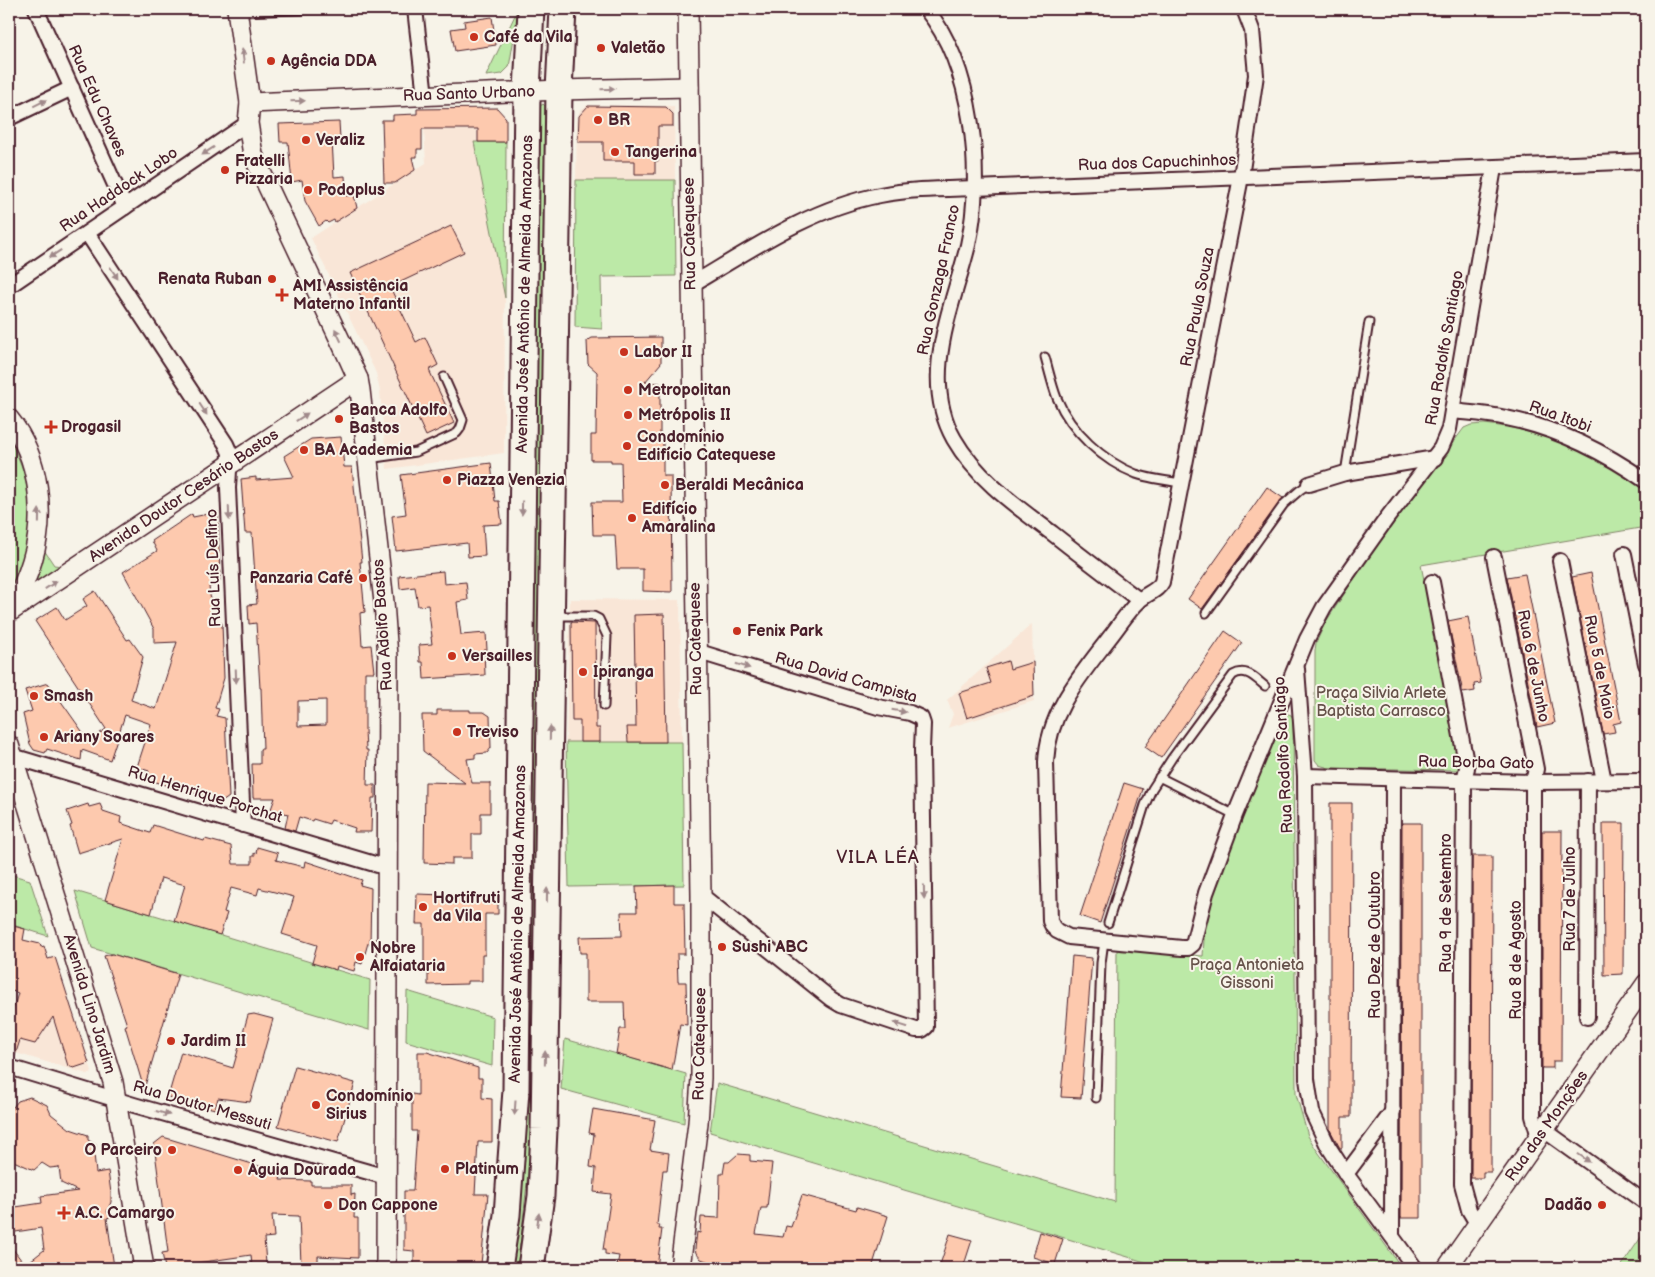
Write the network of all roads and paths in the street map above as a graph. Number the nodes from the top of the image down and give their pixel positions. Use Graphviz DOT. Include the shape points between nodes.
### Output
graph roads {
  1 [pos="36,9"];
  2 [pos="322,9"];
  3 [pos="415,9"];
  4 [pos="531,9"];
  5 [pos="563,9"];
  6 [pos="688,9"];
  7 [pos="926,9"];
  8 [pos="1244,9"];
  9 [pos="238,11"];
  10 [pos="689,87"];
  11 [pos="72,88"];
  12 [pos="559,90"];
  13 [pos="527,91"];
  14 [pos="425,96"];
  15 [pos="250,102"];
  16 [pos="9,118"];
  17 [pos="248,123"];
  18 [pos="1646,161"];
  19 [pos="1494,168"];
  20 [pos="1241,177"];
  21 [pos="975,188"];
  22 [pos="125,207"];
  23 [pos="87,233"];
  24 [pos="691,285"];
  25 [pos="9,286"];
  26 [pos="1369,322"];
  27 [pos="1045,357"];
  28 [pos="444,377"];
  29 [pos="358,379"];
  30 [pos="1452,411"];
  31 [pos="9,419"];
  32 [pos="1434,458"];
  33 [pos="368,459"];
  34 [pos="230,465"];
  35 [pos="1345,473"];
  36 [pos="1646,480"];
  37 [pos="1182,483"];
  38 [pos="1309,484"];
  39 [pos="1624,554"];
  40 [pos="1494,557"];
  41 [pos="1560,560"];
  42 [pos="1432,582"];
  43 [pos="1139,600"];
  44 [pos="9,613"];
  45 [pos="1206,613"];
  46 [pos="552,616"];
  47 [pos="696,651"];
  48 [pos="1646,664"];
  49 [pos="1297,665"];
  50 [pos="1265,686"];
  51 [pos="604,706"];
  52 [pos="10,750"];
  53 [pos="1305,776"];
  54 [pos="1159,777"];
  55 [pos="1393,779"];
  56 [pos="1464,780"];
  57 [pos="1588,781"];
  58 [pos="1604,781"];
  59 [pos="1646,781"];
  60 [pos="1533,782"];
  61 [pos="1235,816"];
  62 [pos="243,825"];
  63 [pos="388,868"];
  64 [pos="702,895"];
  65 [pos="1108,923"];
  66 [pos="1104,941"];
  67 [pos="1646,984"];
  68 [pos="1587,1018"];
  69 [pos="9,1067"];
  70 [pos="1096,1098"];
  71 [pos="117,1100"];
  72 [pos="1393,1111"];
  73 [pos="1541,1134"];
  74 [pos="1346,1174"];
  75 [pos="386,1177"];
  76 [pos="1646,1203"];
  77 [pos="1478,1225"];
  78 [pos="1392,1236"];
  79 [pos="683,1267"];
  80 [pos="144,1268"];
  81 [pos="386,1268"];
  82 [pos="499,1268"];
  83 [pos="531,1268"];
  84 [pos="1415,1268"];
  85 [pos="1448,1268"];
  1 -- 11 [label="street, Rua Edu Chaves"];
  2 -- 9 [label="lane"];
  3 -- 14 [label="street"];
  4 -- 13 [label="highway, Avenida José Antônio de Almeida Amazonas"];
  5 -- 12 [label="highway, Avenida José Antônio de Almeida Amazonas"];
  6 -- 10 [label="street, Rua Catequese"];
  7 -- 21 [label="street, Rua Gonzaga Franco" via="949,45 962,84 972,126"];
  8 -- 20 [label="street, Rua Paula Souza" via="1252,30 1256,75"];
  15 -- 9 [label="street, Rua Adolfo Bastos, one-way"];
  12 -- 10 [label="street, Rua Santo Urbano, one-way"];
  10 -- 24 [label="street, Rua Catequese"];
  16 -- 11 [label="street, one-way"];
  11 -- 22 [label="street, Rua Edu Chaves"];
  12 -- 13 [label="street, Rua Santo Urbano"];
  12 -- 46 [label="highway, Avenida José Antônio de Almeida Amazonas"];
  13 -- 14 [label="street, Rua Santo Urbano"];
  13 -- 82 [label="highway, Avenida José Antônio de Almeida Amazonas, one-way" via="516,1090"];
  15 -- 14 [label="street, Rua Santo Urbano, one-way"];
  15 -- 17 [label="street, Rua Adolfo Bastos"];
  17 -- 22 [label="street, Rua Haddock Lobo, one-way"];
  29 -- 17 [label="street, Rua Adolfo Bastos, one-way" via="258,169"];
  18 -- 19 [label="street, Rua dos Capuchinhos"];
  19 -- 20 [label="street, Rua dos Capuchinhos"];
  19 -- 30 [label="street, Rua Rodolfo Santiago"];
  20 -- 21 [label="street, Rua dos Capuchinhos"];
  20 -- 37 [label="street, Rua Paula Souza"];
  21 -- 24 [label="street, Rua dos Capuchinhos" via="880,195 842,206 797,225"];
  21 -- 43 [label="street, Rua Gonzaga Franco" via="968,244 938,363 946,422 970,461 990,484"];
  22 -- 23 [label="street, Rua Haddock Lobo"];
  23 -- 25 [label="street, Rua Haddock Lobo, one-way"];
  23 -- 34 [label="street, Rua Luís Delfino, one-way" via="226,444"];
  24 -- 47 [label="street, Rua Catequese"];
  26 -- 35 [label="lane"];
  27 -- 37 [label="lane" via="1058,399 1083,438 1113,462 1136,474"];
  28 -- 33 [label="lane" via="463,420 457,433 416,452"];
  29 -- 33 [label="street, Rua Adolfo Bastos"];
  34 -- 29 [label="street, Avenida Doutor Cesário Bastos, one-way"];
  30 -- 32 [label="street, Rua Rodolfo Santiago" via="1446,438"];
  30 -- 36 [label="street, Rua Itobi" via="1544,427 1596,450"];
  44 -- 31 [label="street, one-way" via="32,561 39,521 33,466"];
  32 -- 35 [label="street"];
  32 -- 49 [label="street, Rua Rodolfo Santiago" via="1324,607"];
  33 -- 63 [label="street, Rua Adolfo Bastos" via="388,657"];
  44 -- 34 [label="street, Avenida Doutor Cesário Bastos, one-way"];
  34 -- 62 [label="street, Rua Luís Delfino, one-way" via="228,488"];
  35 -- 38 [label="street"];
  37 -- 43 [label="street, Rua Paula Souza" via="1162,582"];
  38 -- 45 [label="lane" via="1284,504"];
  39 -- 48 [label="street"];
  40 -- 60 [label="street, Rua 6 de Junho" via="1536,769"];
  41 -- 58 [label="street, Rua 5 de Maio"];
  42 -- 56 [label="street, Rua 9 de Setembro" via="1466,768"];
  43 -- 66 [label="street, Rua Paula Souza" via="1076,681 1055,719 1046,751 1050,921 1061,934"];
  46 -- 51 [label="lane" via="593,616 599,620 607,636"];
  83 -- 46 [label="highway, Avenida José Antônio de Almeida Amazonas, one-way" via="543,1160"];
  47 -- 64 [label="street, Rua Catequese"];
  47 -- 64 [label="street, Rua David Campista, one-way" via="921,718 926,1027 916,1030 841,1005"];
  49 -- 53 [label="street, Rua Rodolfo Santiago"];
  49 -- 61 [label="street"];
  50 -- 54 [label="lane" via="1245,672 1239,672 1227,681"];
  52 -- 62 [label="street, Rua Henrique Porchat"];
  52 -- 71 [label="street, Avenida Lino Jardim"];
  53 -- 55 [label="street, Rua Borba Gato"];
  53 -- 74 [label="street, Rua Rodolfo Santiago" via="1309,1099 1318,1126"];
  54 -- 61 [label="lane"];
  54 -- 65 [label="lane" via="1145,805"];
  55 -- 56 [label="street, Rua Borba Gato"];
  55 -- 72 [label="street, Rua Dez de Outubro"];
  56 -- 60 [label="street, Rua Borba Gato"];
  56 -- 77 [label="street, Rua 9 de Setembro" via="1462,1184 1469,1210"];
  57 -- 58 [label="street, Rua Borba Gato"];
  57 -- 60 [label="street, Rua Borba Gato"];
  57 -- 68 [label="street, Rua 7 de Julho"];
  58 -- 59 [label="street, Rua Borba Gato"];
  60 -- 73 [label="street, Rua 8 de Agosto" via="1533,1116"];
  61 -- 66 [label="street, Rua Paula Souza" via="1206,894 1191,947"];
  62 -- 63 [label="street, Rua Henrique Porchat"];
  63 -- 75 [label="street, Rua Adolfo Bastos"];
  64 -- 79 [label="street, Rua Catequese" via="700,1100"];
  66 -- 70 [label="lane"];
  67 -- 73 [label="street, Rua das Monções"];
  69 -- 71 [label="street, Rua Doutor Messuti"];
  71 -- 75 [label="street, Rua Doutor Messuti, one-way"];
  71 -- 80 [label="street, Avenida Lino Jardim"];
  72 -- 74 [label="street"];
  72 -- 78 [label="street, Rua Dez de Outubro"];
  73 -- 76 [label="street, one-way"];
  73 -- 77 [label="street, Rua das Monções"];
  74 -- 78 [label="street, Rua Rodolfo Santiago"];
  75 -- 81 [label="street, Rua Adolfo Bastos"];
  77 -- 85 [label="street, Rua das Monções"];
  78 -- 84 [label="street, Rua Rodolfo Santiago"];
}
